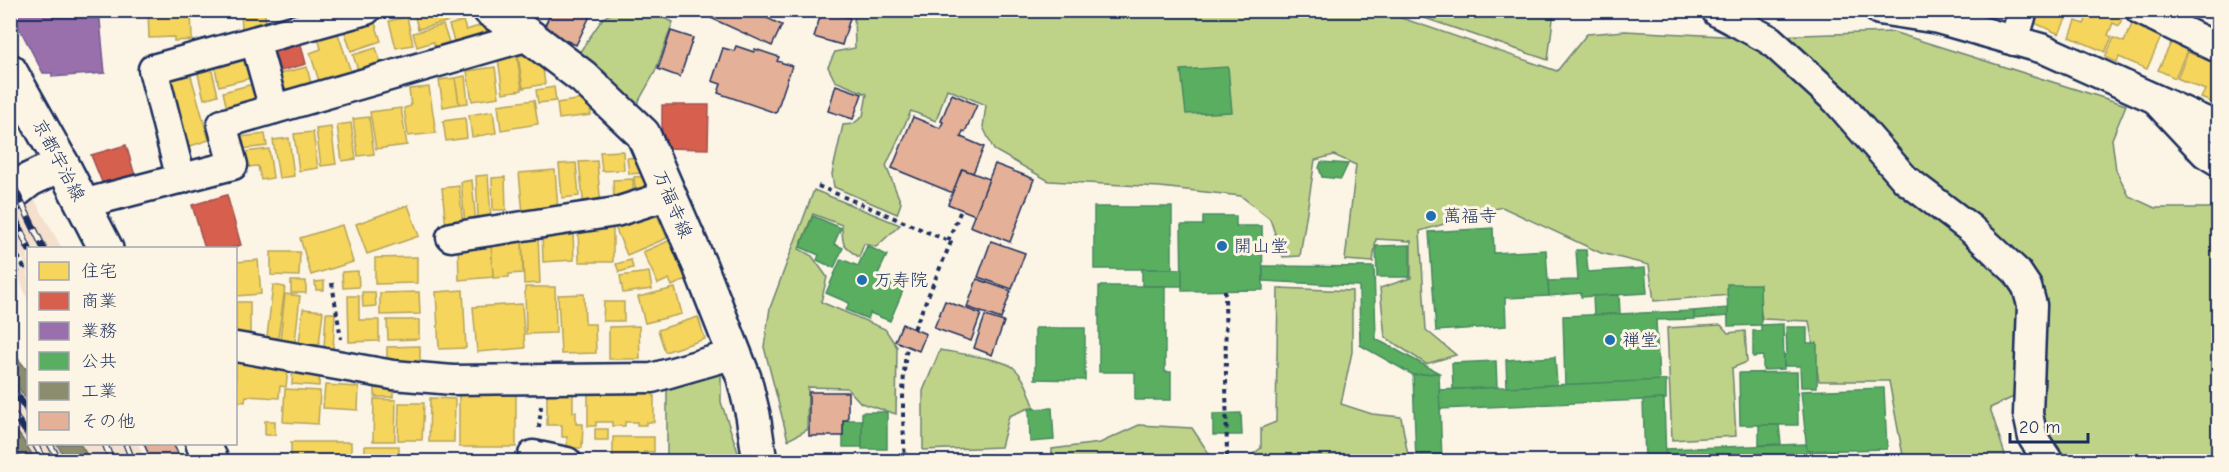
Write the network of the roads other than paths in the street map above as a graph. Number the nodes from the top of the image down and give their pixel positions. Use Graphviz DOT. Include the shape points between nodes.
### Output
graph roads {
  1 [pos="366,10"];
  2 [pos="490,10"];
  3 [pos="1719,10"];
  4 [pos="1879,10"];
  5 [pos="2023,10"];
  6 [pos="2139,10"];
  7 [pos="291,20"];
  8 [pos="529,36"];
  9 [pos="2014,41"];
  10 [pos="255,42"];
  11 [pos="2218,48"];
  12 [pos="10,71"];
  13 [pos="2151,95"];
  14 [pos="274,109"];
  15 [pos="2218,126"];
  16 [pos="2218,161"];
  17 [pos="62,164"];
  18 [pos="181,179"];
  19 [pos="10,195"];
  20 [pos="670,195"];
  21 [pos="82,204"];
  22 [pos="451,237"];
  23 [pos="105,247"];
  24 [pos="237,347"];
  25 [pos="735,354"];
  26 [pos="204,445"];
  27 [pos="533,455"];
  28 [pos="212,462"];
  29 [pos="567,462"];
  30 [pos="760,462"];
  31 [pos="2049,462"];
  1 -- 7 [label="street"];
  2 -- 8 [label="main road, 万福寺線"];
  3 -- 31 [label="street" via="1770,40 1837,101 1905,179 1971,229 2017,272 2032,305 2028,414 2033,438"];
  4 -- 9 [label="street" via="1938,19"];
  5 -- 9 [label="street"];
  6 -- 11 [label="street"];
  7 -- 10 [label="street"];
  8 -- 14 [label="street"];
  8 -- 20 [label="main road, 万福寺線" via="583,77 638,129"];
  9 -- 13 [label="street" via="2044,49"];
  10 -- 14 [label="street"];
  10 -- 18 [label="street" via="153,69"];
  12 -- 17 [label="main road, 京都宇治線"];
  13 -- 15 [label="street"];
  13 -- 16 [label="street" via="2205,153"];
  14 -- 18 [label="street" via="222,124 233,165"];
  17 -- 19 [label="main road" via="29,180"];
  17 -- 21 [label="main road, 京都宇治線"];
  18 -- 21 [label="street"];
  20 -- 22 [label="street" via="616,212"];
  20 -- 25 [label="main road, 万福寺線"];
  21 -- 23 [label="main road, 京都宇治線"];
  24 -- 25 [label="street" via="393,375 453,380 652,378"];
  25 -- 30 [label="main road, 万福寺線" via="748,395"];
  26 -- 28 [label="main road"];
  27 -- 29 [label="street"];
}
